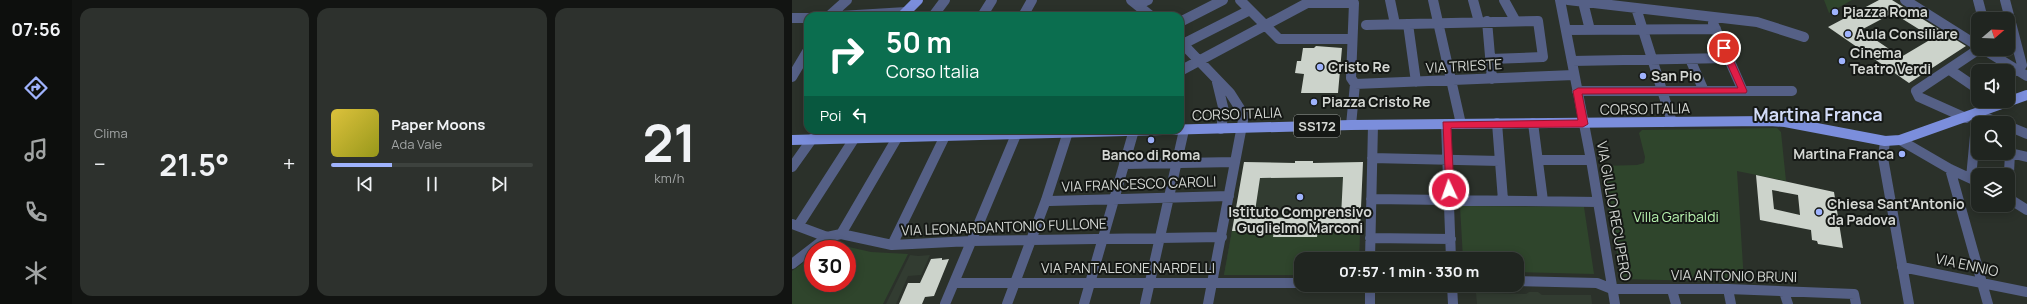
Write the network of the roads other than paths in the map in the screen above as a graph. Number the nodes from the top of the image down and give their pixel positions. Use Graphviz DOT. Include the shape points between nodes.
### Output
graph roads {
  1 [pos="847,0"];
  2 [pos="918,0"];
  3 [pos="945,0"];
  4 [pos="992,0"];
  5 [pos="1032,0"];
  6 [pos="1148,0"];
  7 [pos="1223,0"];
  8 [pos="1240,0"];
  9 [pos="1390,0"];
  10 [pos="1433,0"];
  11 [pos="1473,0"];
  12 [pos="1504,0"];
  13 [pos="1560,0"];
  14 [pos="1568,0"];
  15 [pos="1905,0"];
  16 [pos="1978,0"];
  17 [pos="2005,0"];
  18 [pos="1306,1"];
  19 [pos="1353,2"];
  20 [pos="1583,2"];
  21 [pos="1598,2"];
  22 [pos="1134,3"];
  23 [pos="1636,8"];
  24 [pos="1250,10"];
  25 [pos="834,12"];
  26 [pos="906,12"];
  27 [pos="936,12"];
  28 [pos="984,12"];
  29 [pos="1025,12"];
  30 [pos="1143,12"];
  31 [pos="1982,12"];
  32 [pos="1710,16"];
  33 [pos="792,18"];
  34 [pos="804,18"];
  35 [pos="1184,20"];
  36 [pos="1515,20"];
  37 [pos="1483,21"];
  38 [pos="1438,22"];
  39 [pos="1395,24"];
  40 [pos="1408,24"];
  41 [pos="1266,25"];
  42 [pos="1366,25"];
  43 [pos="1716,29"];
  44 [pos="1566,30"];
  45 [pos="1590,30"];
  46 [pos="1642,30"];
  47 [pos="1804,37"];
  48 [pos="1352,39"];
  49 [pos="1184,41"];
  50 [pos="1971,42"];
  51 [pos="1184,44"];
  52 [pos="1971,55"];
  53 [pos="804,56"];
  54 [pos="1994,56"];
  55 [pos="1728,58"];
  56 [pos="1490,59"];
  57 [pos="1651,59"];
  58 [pos="1690,59"];
  59 [pos="1200,60"];
  60 [pos="1572,61"];
  61 [pos="798,66"];
  62 [pos="804,66"];
  63 [pos="1184,69"];
  64 [pos="1950,70"];
  65 [pos="2018,71"];
  66 [pos="1574,74"];
  67 [pos="2027,76"];
  68 [pos="792,77"];
  69 [pos="1216,78"];
  70 [pos="1492,79"];
  71 [pos="1451,80"];
  72 [pos="1416,82"];
  73 [pos="1355,84"];
  74 [pos="1971,84"];
  75 [pos="1578,91"];
  76 [pos="1662,91"];
  77 [pos="1704,91"];
  78 [pos="1743,91"];
  79 [pos="1792,91"];
  80 [pos="2027,95"];
  81 [pos="2015,98"];
  82 [pos="1989,108"];
  83 [pos="1978,114"];
  84 [pos="1983,116"];
  85 [pos="1966,118"];
  86 [pos="1672,122"];
  87 [pos="1497,123"];
  88 [pos="1533,123"];
  89 [pos="1373,124"];
  90 [pos="1446,124"];
  91 [pos="1461,124"];
  92 [pos="1583,124"];
  93 [pos="1351,125"];
  94 [pos="1221,128"];
  95 [pos="1241,128"];
  96 [pos="2015,129"];
  97 [pos="1184,130"];
  98 [pos="815,134"];
  99 [pos="875,134"];
  100 [pos="941,134"];
  101 [pos="1016,134"];
  102 [pos="1065,134"];
  103 [pos="1133,134"];
  104 [pos="1183,134"];
  105 [pos="2027,134"];
  106 [pos="897,138"];
  107 [pos="812,139"];
  108 [pos="854,139"];
  109 [pos="792,140"];
  110 [pos="1900,140"];
  111 [pos="1885,141"];
  112 [pos="2027,157"];
  113 [pos="1372,158"];
  114 [pos="1448,159"];
  115 [pos="1538,160"];
  116 [pos="1591,160"];
  117 [pos="1500,161"];
  118 [pos="1235,162"];
  119 [pos="1176,163"];
  120 [pos="1124,164"];
  121 [pos="792,167"];
  122 [pos="1975,168"];
  123 [pos="2009,168"];
  124 [pos="1950,169"];
  125 [pos="1971,179"];
  126 [pos="1229,196"];
  127 [pos="1169,198"];
  128 [pos="1371,199"];
  129 [pos="1114,200"];
  130 [pos="1450,200"];
  131 [pos="1504,200"];
  132 [pos="1050,201"];
  133 [pos="1544,201"];
  134 [pos="1598,202"];
  135 [pos="2015,202"];
  136 [pos="2027,210"];
  137 [pos="795,225"];
  138 [pos="841,234"];
  139 [pos="827,237"];
  140 [pos="1222,237"];
  141 [pos="1160,238"];
  142 [pos="1370,238"];
  143 [pos="1104,239"];
  144 [pos="1451,240"];
  145 [pos="971,241"];
  146 [pos="1031,241"];
  147 [pos="892,245"];
  148 [pos="1370,252"];
  149 [pos="1451,252"];
  150 [pos="792,264"];
  151 [pos="1902,267"];
  152 [pos="1524,281"];
  153 [pos="1981,282"];
  154 [pos="955,283"];
  155 [pos="1015,283"];
  156 [pos="1150,283"];
  157 [pos="1212,283"];
  158 [pos="1294,283"];
  159 [pos="1090,284"];
  160 [pos="1612,289"];
  161 [pos="1672,290"];
  162 [pos="1728,290"];
  163 [pos="1370,292"];
  164 [pos="1452,292"];
  165 [pos="1784,292"];
  166 [pos="2027,292"];
  167 [pos="1855,299"];
  168 [pos="945,304"];
  169 [pos="1007,304"];
  170 [pos="1084,304"];
  171 [pos="1145,304"];
  172 [pos="1208,304"];
  173 [pos="1370,304"];
  174 [pos="1453,304"];
  175 [pos="1615,304"];
  176 [pos="1676,304"];
  177 [pos="1731,304"];
  178 [pos="1788,304"];
  179 [pos="1909,304"];
  180 [pos="1988,304"];
  1 -- 25 [label="street"];
  2 -- 26 [label="main road"];
  3 -- 27 [label="street"];
  4 -- 28 [label="street"];
  5 -- 29 [label="street"];
  6 -- 22 [label="street"];
  7 -- 35 [label="street"];
  8 -- 24 [label="street"];
  9 -- 39 [label="street"];
  10 -- 38 [label="street"];
  11 -- 37 [label="street"];
  12 -- 36 [label="street"];
  13 -- 44 [label="street, VIA GIULIO RECUPERO"];
  14 -- 20 [label="street"];
  15 -- 50 [label="street"];
  16 -- 31 [label="street"];
  17 -- 65 [label="street" via="2022,65"];
  18 -- 19 [label="street"];
  18 -- 41 [label="street"];
  19 -- 48 [label="street"];
  20 -- 21 [label="street"];
  20 -- 45 [label="street"];
  21 -- 23 [label="street"];
  22 -- 30 [label="street"];
  23 -- 32 [label="street"];
  23 -- 46 [label="street"];
  24 -- 41 [label="street"];
  24 -- 49 [label="street"];
  32 -- 43 [label="street"];
  32 -- 47 [label="street" via="1757,22"];
  33 -- 34 [label="street"];
  36 -- 37 [label="street"];
  36 -- 56 [label="street" via="1538,21 1543,57"];
  37 -- 38 [label="street"];
  37 -- 56 [label="street"];
  38 -- 40 [label="street"];
  38 -- 71 [label="street"];
  39 -- 40 [label="street"];
  39 -- 42 [label="street"];
  40 -- 72 [label="street"];
  41 -- 48 [label="street" via="1279,39"];
  41 -- 59 [label="street"];
  43 -- 46 [label="street"];
  43 -- 55 [label="street"];
  44 -- 45 [label="street"];
  44 -- 60 [label="street, VIA GIULIO RECUPERO"];
  45 -- 46 [label="street"];
  46 -- 57 [label="street"];
  48 -- 73 [label="street" via="1351,78"];
  51 -- 59 [label="street"];
  52 -- 64 [label="street"];
  53 -- 61 [label="street"];
  54 -- 65 [label="street"];
  55 -- 58 [label="street"];
  55 -- 78 [label="street"];
  56 -- 70 [label="street"];
  57 -- 58 [label="street"];
  57 -- 60 [label="street"];
  57 -- 76 [label="street"];
  58 -- 77 [label="street"];
  59 -- 63 [label="street"];
  59 -- 69 [label="street"];
  60 -- 66 [label="street, VIA GIULIO RECUPERO"];
  61 -- 62 [label="street"];
  61 -- 68 [label="street"];
  64 -- 74 [label="street"];
  64 -- 85 [label="street" via="1916,91 1919,98"];
  65 -- 67 [label="street"];
  66 -- 70 [label="street, VIA TRIESTE"];
  66 -- 75 [label="street, VIA GIULIO RECUPERO"];
  69 -- 94 [label="street" via="1223,104 1224,120"];
  69 -- 95 [label="street" via="1241,109 1244,119"];
  70 -- 71 [label="street, VIA TRIESTE"];
  71 -- 72 [label="street, VIA TRIESTE"];
  71 -- 91 [label="street"];
  72 -- 73 [label="street, VIA TRIESTE"];
  73 -- 93 [label="street"];
  75 -- 76 [label="street"];
  75 -- 92 [label="street, VIA GIULIO RECUPERO"];
  76 -- 77 [label="street"];
  76 -- 86 [label="street"];
  77 -- 78 [label="street"];
  78 -- 79 [label="street"];
  80 -- 81 [label="main road, CORSO ITALIA"];
  82 -- 83 [label="main road, CORSO ITALIA"];
  83 -- 84 [label="street"];
  83 -- 85 [label="main road, CORSO ITALIA"];
  83 -- 122 [label="street"];
  85 -- 110 [label="main road, CORSO ITALIA"];
  86 -- 92 [label="main road, CORSO ITALIA"];
  86 -- 111 [label="main road, CORSO ITALIA" via="1785,122"];
  87 -- 88 [label="main road, CORSO ITALIA / SS172"];
  87 -- 91 [label="main road, CORSO ITALIA / SS172"];
  87 -- 117 [label="street"];
  88 -- 92 [label="main road, CORSO ITALIA / SS172"];
  88 -- 115 [label="street"];
  89 -- 90 [label="main road, CORSO ITALIA / SS172"];
  89 -- 93 [label="main road, CORSO ITALIA / SS172"];
  89 -- 113 [label="street"];
  90 -- 91 [label="main road, CORSO ITALIA / SS172"];
  90 -- 114 [label="street"];
  92 -- 116 [label="street, VIA GIULIO RECUPERO"];
  93 -- 95 [label="main road, CORSO ITALIA / SS172"];
  94 -- 95 [label="main road, CORSO ITALIA / SS172"];
  94 -- 97 [label="main road, CORSO ITALIA / SS172"];
  95 -- 118 [label="street"];
  96 -- 105 [label="street"];
  98 -- 107 [label="main road"];
  99 -- 106 [label="main road, SS172"];
  99 -- 108 [label="main road, SS172"];
  100 -- 106 [label="main road, SS172"];
  100 -- 147 [label="street"];
  101 -- 145 [label="street"];
  102 -- 146 [label="street"];
  103 -- 120 [label="street"];
  104 -- 119 [label="street"];
  106 -- 138 [label="street"];
  107 -- 108 [label="main road, SS172"];
  107 -- 109 [label="main road, SS172"];
  107 -- 121 [label="street"];
  108 -- 137 [label="street"];
  110 -- 111 [label="main road, CORSO ITALIA"];
  110 -- 124 [label="street"];
  111 -- 151 [label="street" via="1883,158"];
  112 -- 123 [label="street" via="2010,153"];
  113 -- 114 [label="street"];
  113 -- 128 [label="street"];
  114 -- 117 [label="street"];
  114 -- 130 [label="street"];
  115 -- 116 [label="street"];
  115 -- 133 [label="street"];
  116 -- 134 [label="street, VIA GIULIO RECUPERO"];
  117 -- 131 [label="street"];
  118 -- 119 [label="street"];
  118 -- 126 [label="street"];
  119 -- 120 [label="street"];
  119 -- 127 [label="street"];
  120 -- 129 [label="street"];
  124 -- 125 [label="street"];
  124 -- 153 [label="street"];
  126 -- 127 [label="street, VIA FRANCESCO CAROLI"];
  126 -- 140 [label="street"];
  127 -- 129 [label="street, VIA FRANCESCO CAROLI"];
  127 -- 141 [label="street"];
  128 -- 130 [label="street"];
  128 -- 142 [label="street"];
  129 -- 132 [label="street, VIA FRANCESCO CAROLI"];
  129 -- 143 [label="street"];
  130 -- 131 [label="street"];
  130 -- 144 [label="street"];
  131 -- 133 [label="street"];
  133 -- 134 [label="street"];
  134 -- 160 [label="street, VIA GIULIO RECUPERO"];
  135 -- 136 [label="street"];
  137 -- 139 [label="street"];
  138 -- 139 [label="street, VIA LEONARDANTONIO FULLONE"];
  138 -- 147 [label="street, VIA LEONARDANTONIO FULLONE"];
  139 -- 150 [label="street"];
  140 -- 141 [label="street, VIA LEONARDANTONIO FULLONE"];
  140 -- 157 [label="street"];
  141 -- 143 [label="street, VIA LEONARDANTONIO FULLONE"];
  141 -- 156 [label="street"];
  142 -- 144 [label="street"];
  142 -- 148 [label="street"];
  143 -- 146 [label="street, VIA LEONARDANTONIO FULLONE"];
  143 -- 159 [label="street"];
  144 -- 149 [label="street"];
  145 -- 146 [label="street, VIA LEONARDANTONIO FULLONE"];
  145 -- 147 [label="street, VIA LEONARDANTONIO FULLONE"];
  145 -- 154 [label="street"];
  146 -- 155 [label="street"];
  151 -- 153 [label="street, VIA ENNIO"];
  151 -- 179 [label="street"];
  152 -- 160 [label="street, VIA ANTONIO BRUNI" via="1596,283"];
  153 -- 166 [label="street, VIA ENNIO"];
  153 -- 180 [label="street"];
  154 -- 155 [label="street, VIA PANTALEONE NARDELLI"];
  154 -- 168 [label="street"];
  155 -- 159 [label="street, VIA PANTALEONE NARDELLI"];
  155 -- 169 [label="street"];
  156 -- 157 [label="street, VIA PANTALEONE NARDELLI"];
  156 -- 159 [label="street, VIA PANTALEONE NARDELLI"];
  156 -- 171 [label="street"];
  157 -- 158 [label="street, VIA PANTALEONE NARDELLI"];
  157 -- 172 [label="street"];
  159 -- 170 [label="street"];
  160 -- 161 [label="street, VIA ANTONIO BRUNI"];
  160 -- 175 [label="street, VIA GIULIO RECUPERO"];
  161 -- 162 [label="street, VIA ANTONIO BRUNI"];
  161 -- 176 [label="street"];
  162 -- 165 [label="street, VIA ANTONIO BRUNI"];
  162 -- 177 [label="street"];
  163 -- 173 [label="street"];
  164 -- 174 [label="street"];
  165 -- 167 [label="street, VIA ANTONIO BRUNI"];
  165 -- 178 [label="street"];
}
